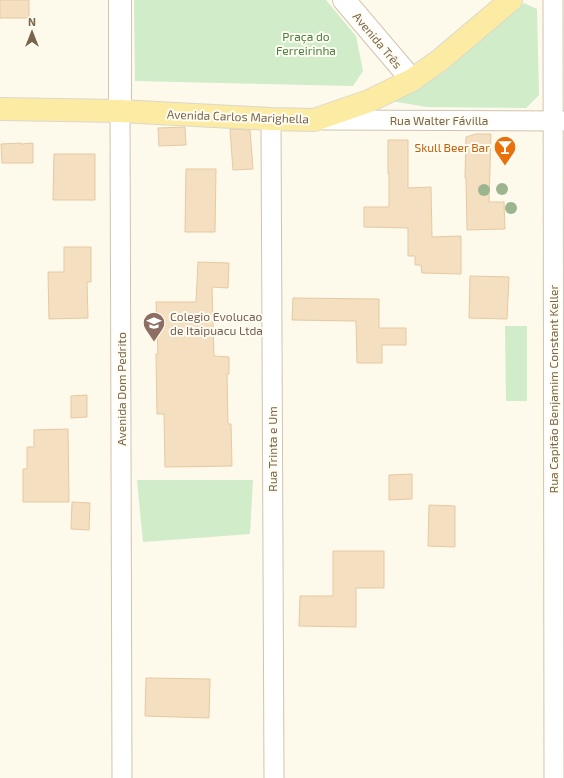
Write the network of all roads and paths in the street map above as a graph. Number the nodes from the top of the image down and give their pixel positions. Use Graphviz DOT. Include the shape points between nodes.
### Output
graph roads {
  1 [pos="120,0"];
  2 [pos="344,0"];
  3 [pos="511,0"];
  4 [pos="553,0"];
  5 [pos="412,80"];
  6 [pos="0,109"];
  7 [pos="120,111"];
  8 [pos="271,119"];
  9 [pos="314,120"];
  10 [pos="559,121"];
  11 [pos="122,778"];
  12 [pos="274,778"];
  13 [pos="554,778"];
  1 -- 7 [label="street, Avenida Dom Pedrito"];
  2 -- 5 [label="street, Avenida Três"];
  3 -- 5 [label="main road, Avenida Carlos Marighella" via="440,60"];
  4 -- 10 [label="street, Rua Capitão Benjamim Constant Keller"];
  5 -- 9 [label="main road, Avenida Carlos Marighella" via="369,101"];
  6 -- 7 [label="main road, Avenida Carlos Marighella"];
  7 -- 8 [label="main road, Avenida Carlos Marighella"];
  7 -- 11 [label="street, Avenida Dom Pedrito"];
  8 -- 9 [label="main road, Avenida Carlos Marighella"];
  8 -- 12 [label="street, Rua Trinta e Um"];
  9 -- 10 [label="street, Rua Walter Fávilla"];
  10 -- 13 [label="street, Rua Capitão Benjamim Constant Keller"];
}
